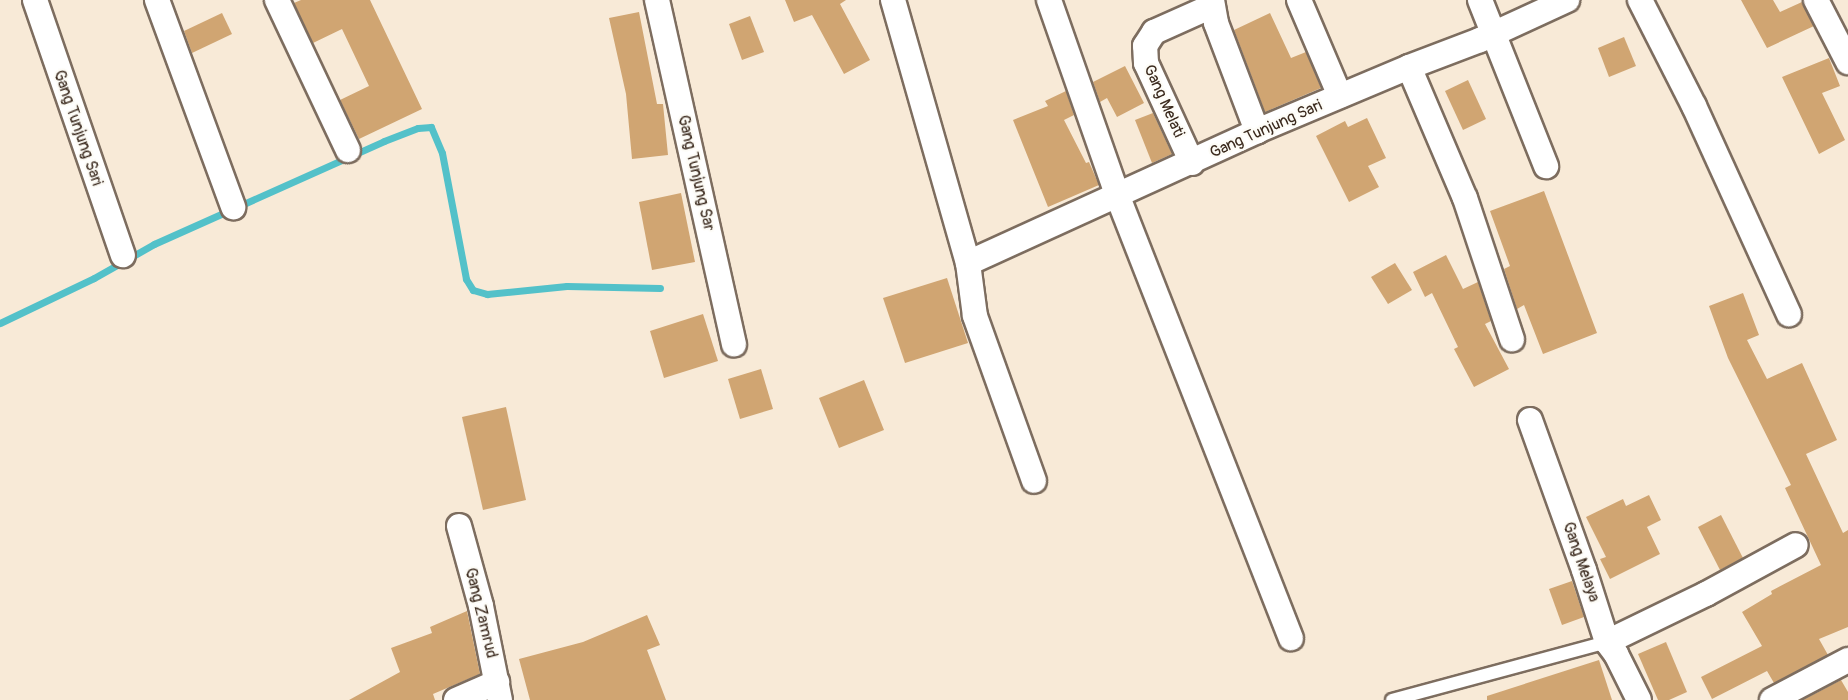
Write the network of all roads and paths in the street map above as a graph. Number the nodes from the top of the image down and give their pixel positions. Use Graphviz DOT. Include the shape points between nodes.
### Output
graph roads {
  1 [pos="35,0"];
  2 [pos="157,0"];
  3 [pos="278,0"];
  4 [pos="657,0"];
  5 [pos="893,0"];
  6 [pos="1048,0"];
  7 [pos="1299,0"];
  8 [pos="1480,0"];
  9 [pos="1567,0"];
  10 [pos="1640,0"];
  11 [pos="1816,0"];
  12 [pos="1212,3"];
  13 [pos="1494,33"];
  14 [pos="1848,62"];
  15 [pos="1409,67"];
  16 [pos="1340,96"];
  17 [pos="1257,131"];
  18 [pos="348,150"];
  19 [pos="1192,163"];
  20 [pos="1546,166"];
  21 [pos="1118,197"];
  22 [pos="233,207"];
  23 [pos="123,255"];
  24 [pos="968,263"];
  25 [pos="1789,314"];
  26 [pos="1512,339"];
  27 [pos="734,345"];
  28 [pos="1530,420"];
  29 [pos="1034,481"];
  30 [pos="459,526"];
  31 [pos="1796,545"];
  32 [pos="1291,638"];
  33 [pos="1607,642"];
  34 [pos="1848,660"];
  35 [pos="499,691"];
  36 [pos="456,700"];
  37 [pos="1392,700"];
  38 [pos="1639,700"];
  39 [pos="1773,700"];
  1 -- 23 [label="street, Gang Tunjung Sari"];
  2 -- 22 [label="street"];
  3 -- 18 [label="street"];
  4 -- 27 [label="street, Gang Tunjung Sar"];
  5 -- 24 [label="street"];
  6 -- 21 [label="street"];
  7 -- 16 [label="street"];
  8 -- 13 [label="street"];
  9 -- 13 [label="street, Gang Tunjung Sari"];
  10 -- 25 [label="street" via="1694,106"];
  11 -- 14 [label="street"];
  12 -- 17 [label="street"];
  12 -- 19 [label="street, Gang Melati" via="1154,32 1145,46 1146,63"];
  13 -- 15 [label="street, Gang Tunjung Sari"];
  13 -- 20 [label="street"];
  15 -- 16 [label="street, Gang Tunjung Sari"];
  15 -- 26 [label="street" via="1472,217"];
  16 -- 17 [label="street, Gang Tunjung Sari"];
  17 -- 19 [label="street, Gang Tunjung Sari"];
  19 -- 21 [label="street, Gang Tunjung Sari"];
  21 -- 24 [label="street, Gang Tunjung Sari"];
  21 -- 32 [label="street"];
  24 -- 29 [label="street" via="975,316"];
  28 -- 33 [label="street, Gang Melaya"];
  30 -- 35 [label="street, Gang Zamrud"];
  31 -- 33 [label="street"];
  33 -- 37 [label="lane"];
  33 -- 38 [label="street, Gang Melaya"];
  34 -- 39 [label="street"];
  35 -- 36 [label="street"];
}
